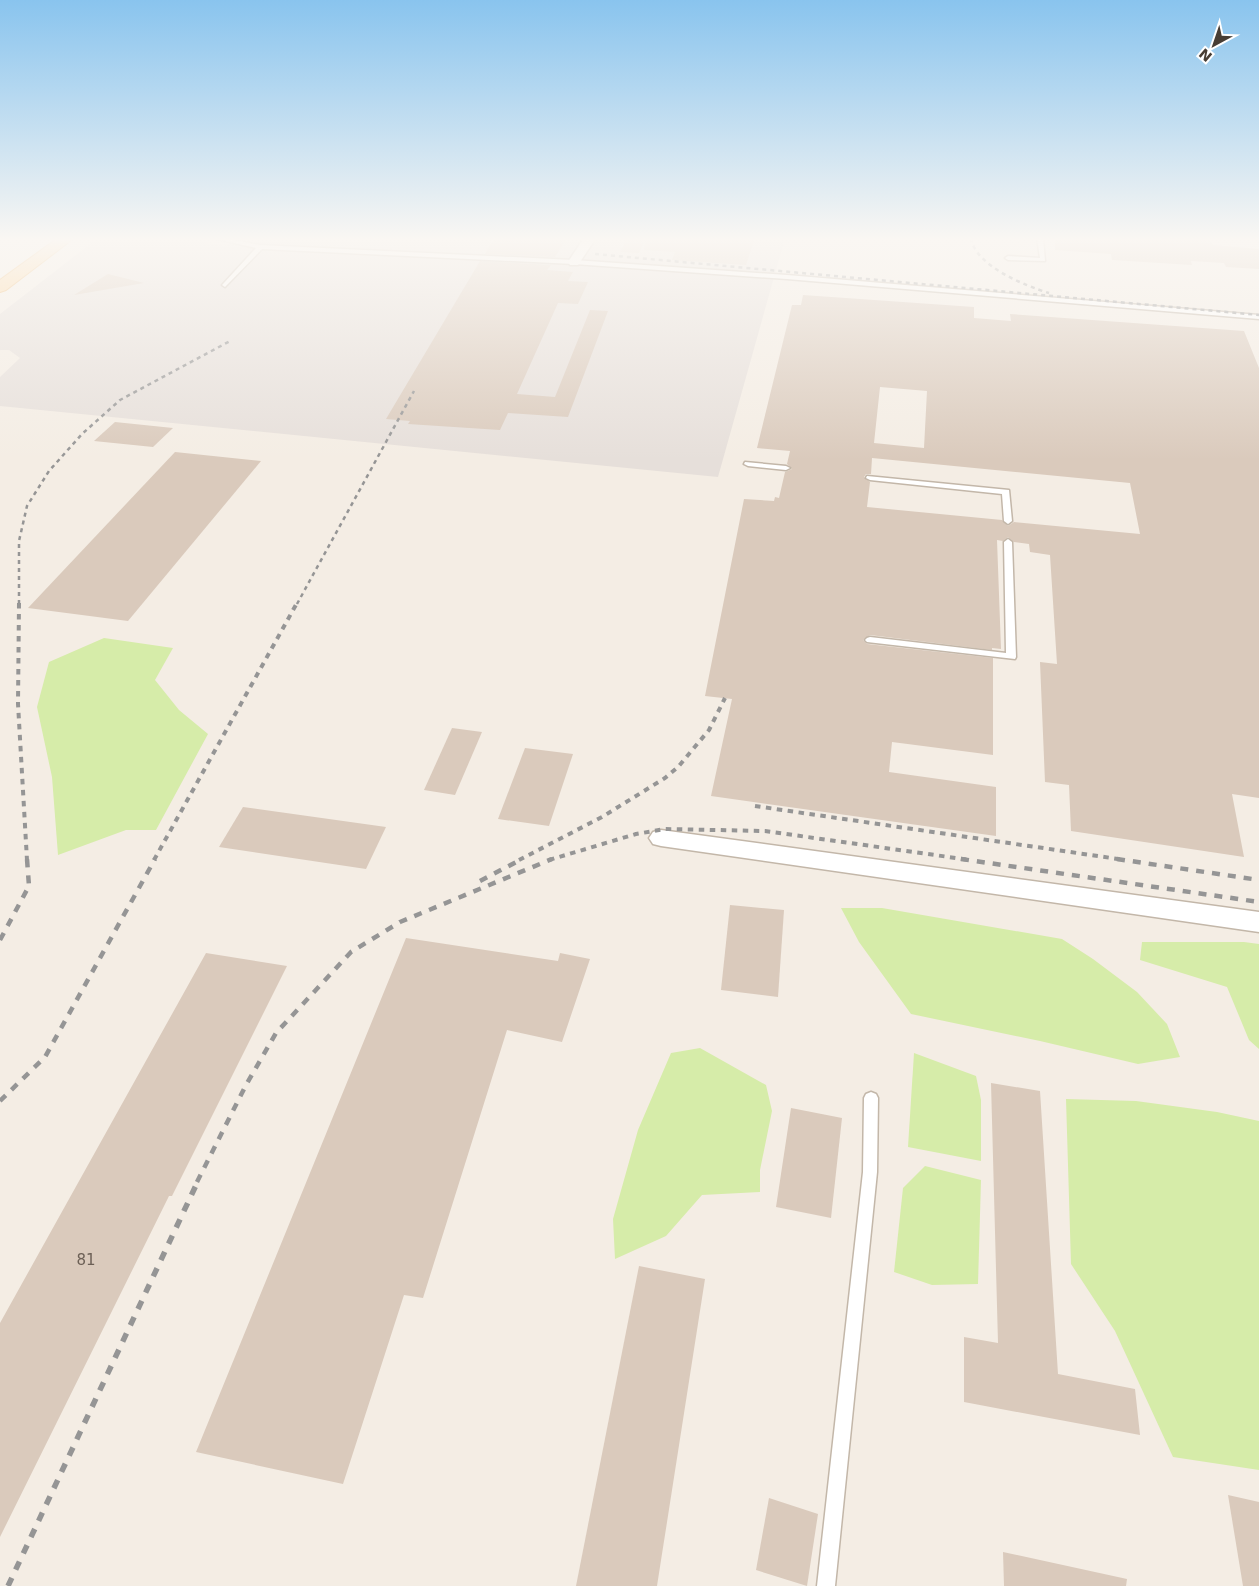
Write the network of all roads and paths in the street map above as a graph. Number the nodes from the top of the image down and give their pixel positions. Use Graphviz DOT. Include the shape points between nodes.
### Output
graph roads {
  1 [pos="1200,312"];
  2 [pos="1259,317"];
  3 [pos="748,464"];
  4 [pos="786,468"];
  5 [pos="870,478"];
  6 [pos="1008,521"];
  7 [pos="1008,542"];
  8 [pos="870,640"];
  9 [pos="661,838"];
  10 [pos="1259,922"];
  11 [pos="871,1098"];
  12 [pos="826,1586"];
  1 -- 2 [label="lane"];
  3 -- 4 [label="lane"];
  5 -- 6 [label="lane" via="1006,492"];
  7 -- 8 [label="lane" via="1011,657"];
  9 -- 10 [label="street"];
  11 -- 12 [label="lane" via="870,1172"];
}
